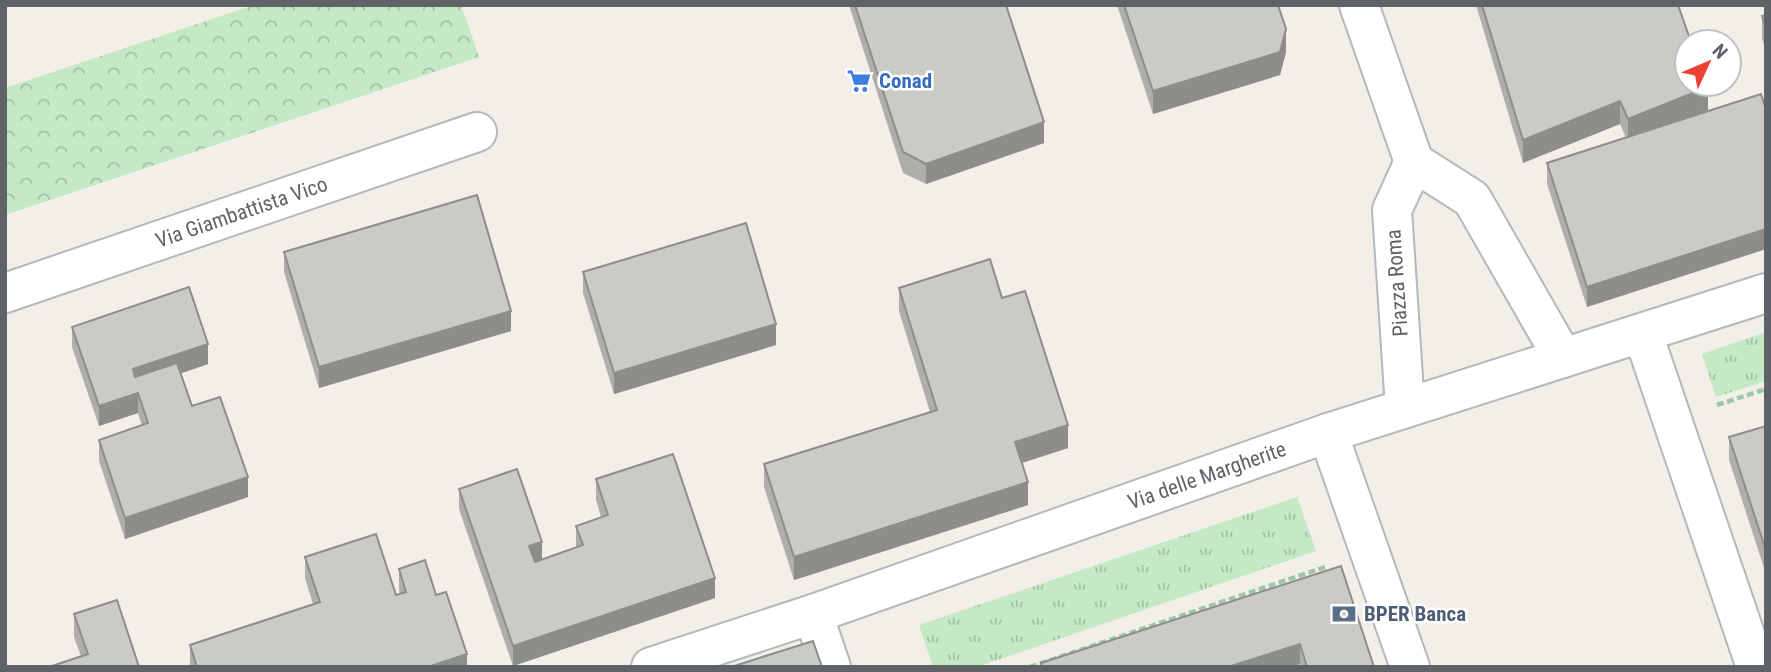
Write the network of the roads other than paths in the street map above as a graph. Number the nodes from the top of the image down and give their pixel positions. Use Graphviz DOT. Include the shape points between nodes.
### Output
graph roads {
  1 [pos="1359,5"];
  2 [pos="477,132"];
  3 [pos="1414,162"];
  4 [pos="5,293"];
  5 [pos="1766,293"];
  6 [pos="1643,334"];
  7 [pos="1563,358"];
  8 [pos="1405,408"];
  9 [pos="1328,433"];
  10 [pos="813,614"];
  11 [pos="651,667"];
  12 [pos="831,667"];
  13 [pos="1410,667"];
  14 [pos="1756,667"];
  1 -- 3 [label="street"];
  2 -- 4 [label="street, Via Giambattista Vico"];
  3 -- 7 [label="street" via="1472,199"];
  3 -- 8 [label="street, Piazza Roma" via="1392,210"];
  5 -- 6 [label="street, Via delle Margherite"];
  6 -- 7 [label="street, Via delle Margherite"];
  6 -- 14 [label="street"];
  7 -- 8 [label="street, Via delle Margherite"];
  8 -- 9 [label="street, Via delle Margherite"];
  9 -- 10 [label="street, Via delle Margherite"];
  9 -- 13 [label="street"];
  10 -- 11 [label="street, Via delle Margherite"];
  10 -- 12 [label="street"];
}
